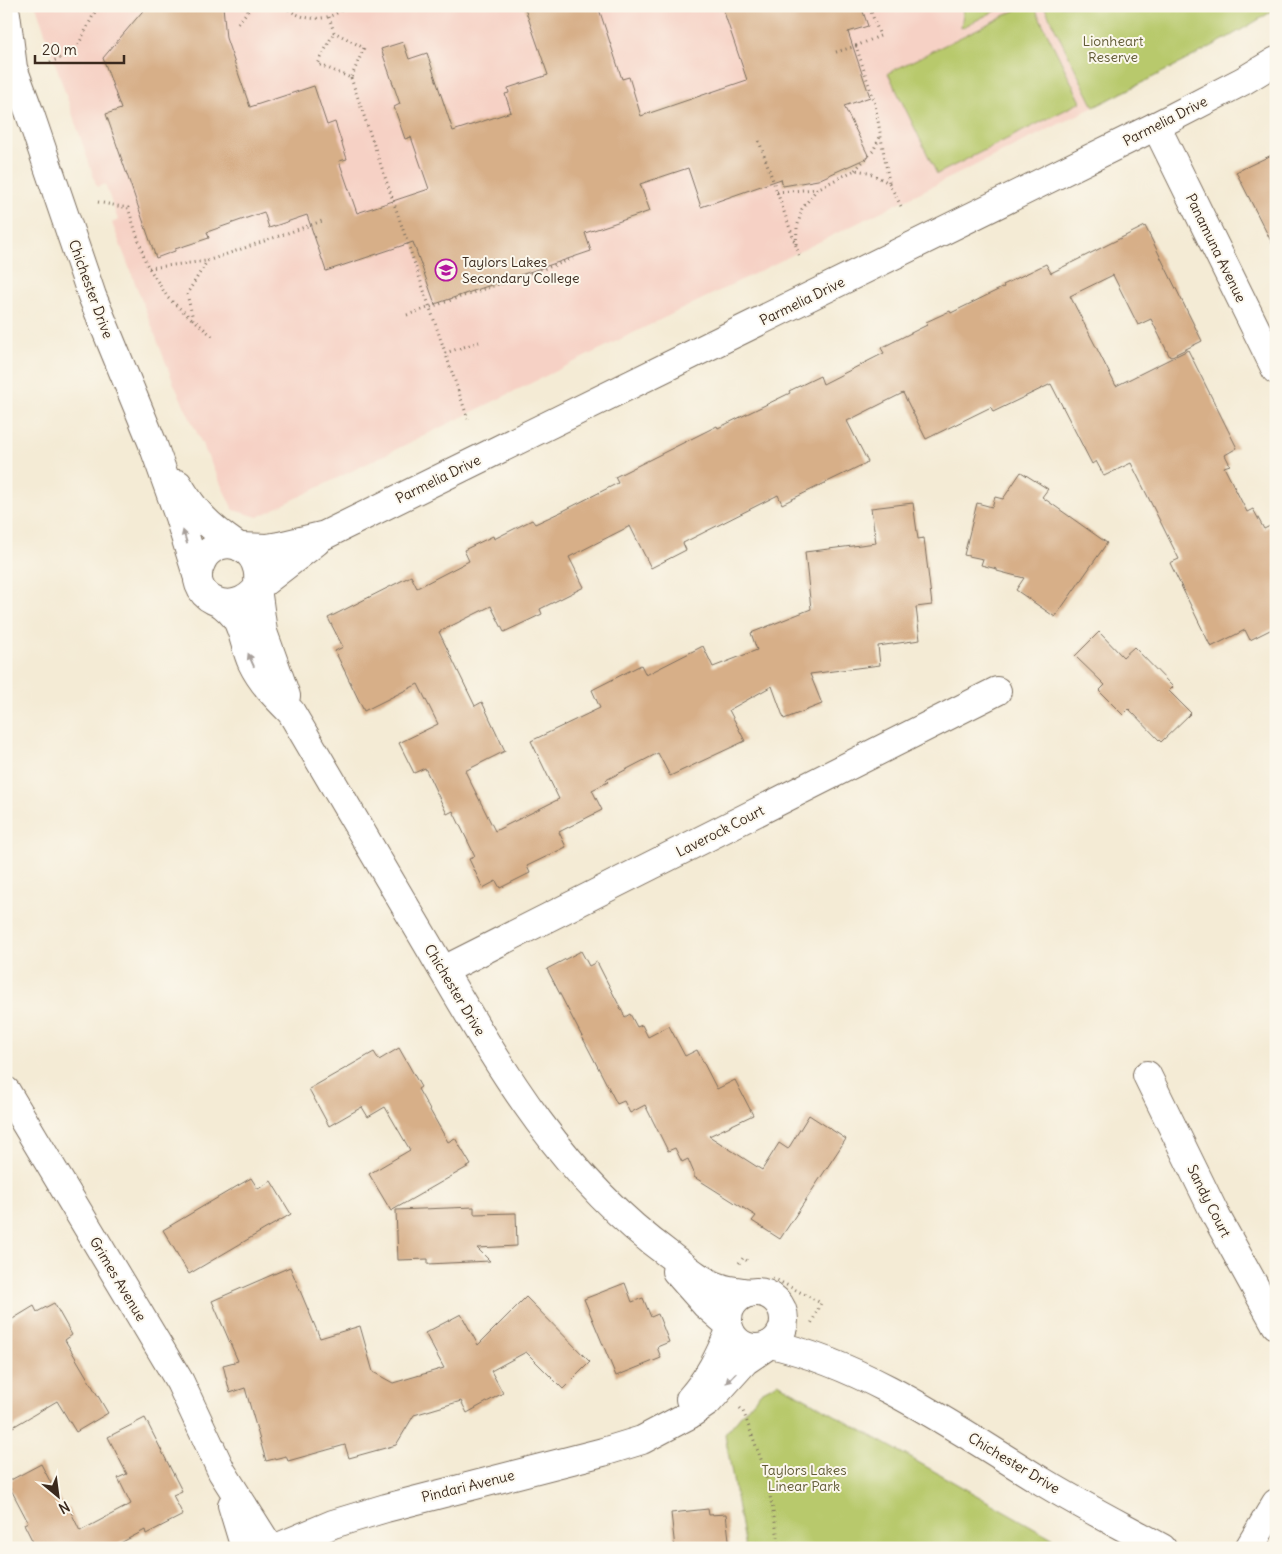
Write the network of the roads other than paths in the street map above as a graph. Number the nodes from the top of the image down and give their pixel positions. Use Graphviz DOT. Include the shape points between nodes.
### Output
graph roads {
  1 [pos="6,14"];
  2 [pos="8,44"];
  3 [pos="1276,60"];
  4 [pos="6,97"];
  5 [pos="1156,126"];
  6 [pos="36,134"];
  7 [pos="1276,370"];
  8 [pos="152,442"];
  9 [pos="325,534"];
  10 [pos="238,546"];
  11 [pos="198,578"];
  12 [pos="257,588"];
  13 [pos="222,604"];
  14 [pos="997,691"];
  15 [pos="291,712"];
  16 [pos="444,970"];
  17 [pos="1146,1075"];
  18 [pos="6,1091"];
  19 [pos="653,1243"];
  20 [pos="749,1292"];
  21 [pos="781,1306"];
  22 [pos="1276,1326"];
  23 [pos="729,1328"];
  24 [pos="769,1345"];
  25 [pos="866,1379"];
  26 [pos="661,1428"];
  27 [pos="222,1472"];
  28 [pos="1276,1503"];
  29 [pos="245,1548"];
  30 [pos="270,1548"];
  31 [pos="276,1548"];
  32 [pos="1162,1548"];
  33 [pos="1249,1548"];
  1 -- 2 [label="street, Chichester Drive"];
  2 -- 6 [label="street, Chichester Drive"];
  3 -- 5 [label="street, Parmelia Drive"];
  4 -- 6 [label="street, Chichester Drive"];
  5 -- 7 [label="street, Panamuna Avenue"];
  5 -- 9 [label="street, Parmelia Drive"];
  6 -- 8 [label="street, Chichester Drive" via="92,296"];
  8 -- 10 [label="street, Chichester Drive" via="192,507 218,533"];
  11 -- 8 [label="street, Chichester Drive, one-way"];
  9 -- 10 [label="street, Parmelia Drive" via="273,547"];
  9 -- 12 [label="street, Parmelia Drive"];
  10 -- 11 [label="street" via="224,544 213,548 204,556"];
  10 -- 12 [label="street" via="254,558"];
  11 -- 13 [label="street" via="204,593"];
  12 -- 13 [label="street" via="235,604"];
  12 -- 15 [label="street, Chichester Drive" via="263,632"];
  15 -- 13 [label="street, Chichester Drive, one-way" via="263,681 251,659 240,625"];
  14 -- 16 [label="street, Laverock Court"];
  15 -- 16 [label="street, Chichester Drive"];
  16 -- 19 [label="street, Chichester Drive" via="544,1131 614,1209"];
  17 -- 22 [label="street, Sandy Court" via="1217,1218"];
  18 -- 27 [label="street, Grimes Avenue" via="180,1382"];
  19 -- 20 [label="street, Chichester Drive" via="719,1288"];
  19 -- 23 [label="street, Chichester Drive" via="685,1283"];
  20 -- 21 [label="street" via="767,1294"];
  20 -- 23 [label="street" via="730,1308"];
  21 -- 24 [label="street" via="784,1323 777,1338"];
  21 -- 25 [label="street, Chichester Drive" via="807,1334"];
  23 -- 24 [label="street" via="735,1339 750,1347"];
  23 -- 26 [label="street, Pindari Avenue" via="719,1359 702,1385"];
  24 -- 25 [label="street, Chichester Drive" via="808,1353"];
  24 -- 26 [label="street, Pindari Avenue, one-way" via="745,1361 708,1402"];
  25 -- 32 [label="street, Chichester Drive" via="913,1402 1045,1483"];
  26 -- 31 [label="street, Pindari Avenue" via="642,1440 603,1452 351,1518"];
  27 -- 29 [label="street, Grimes Avenue"];
  27 -- 30 [label="street, Grimes Avenue"];
  28 -- 33 [label="street"];
}
